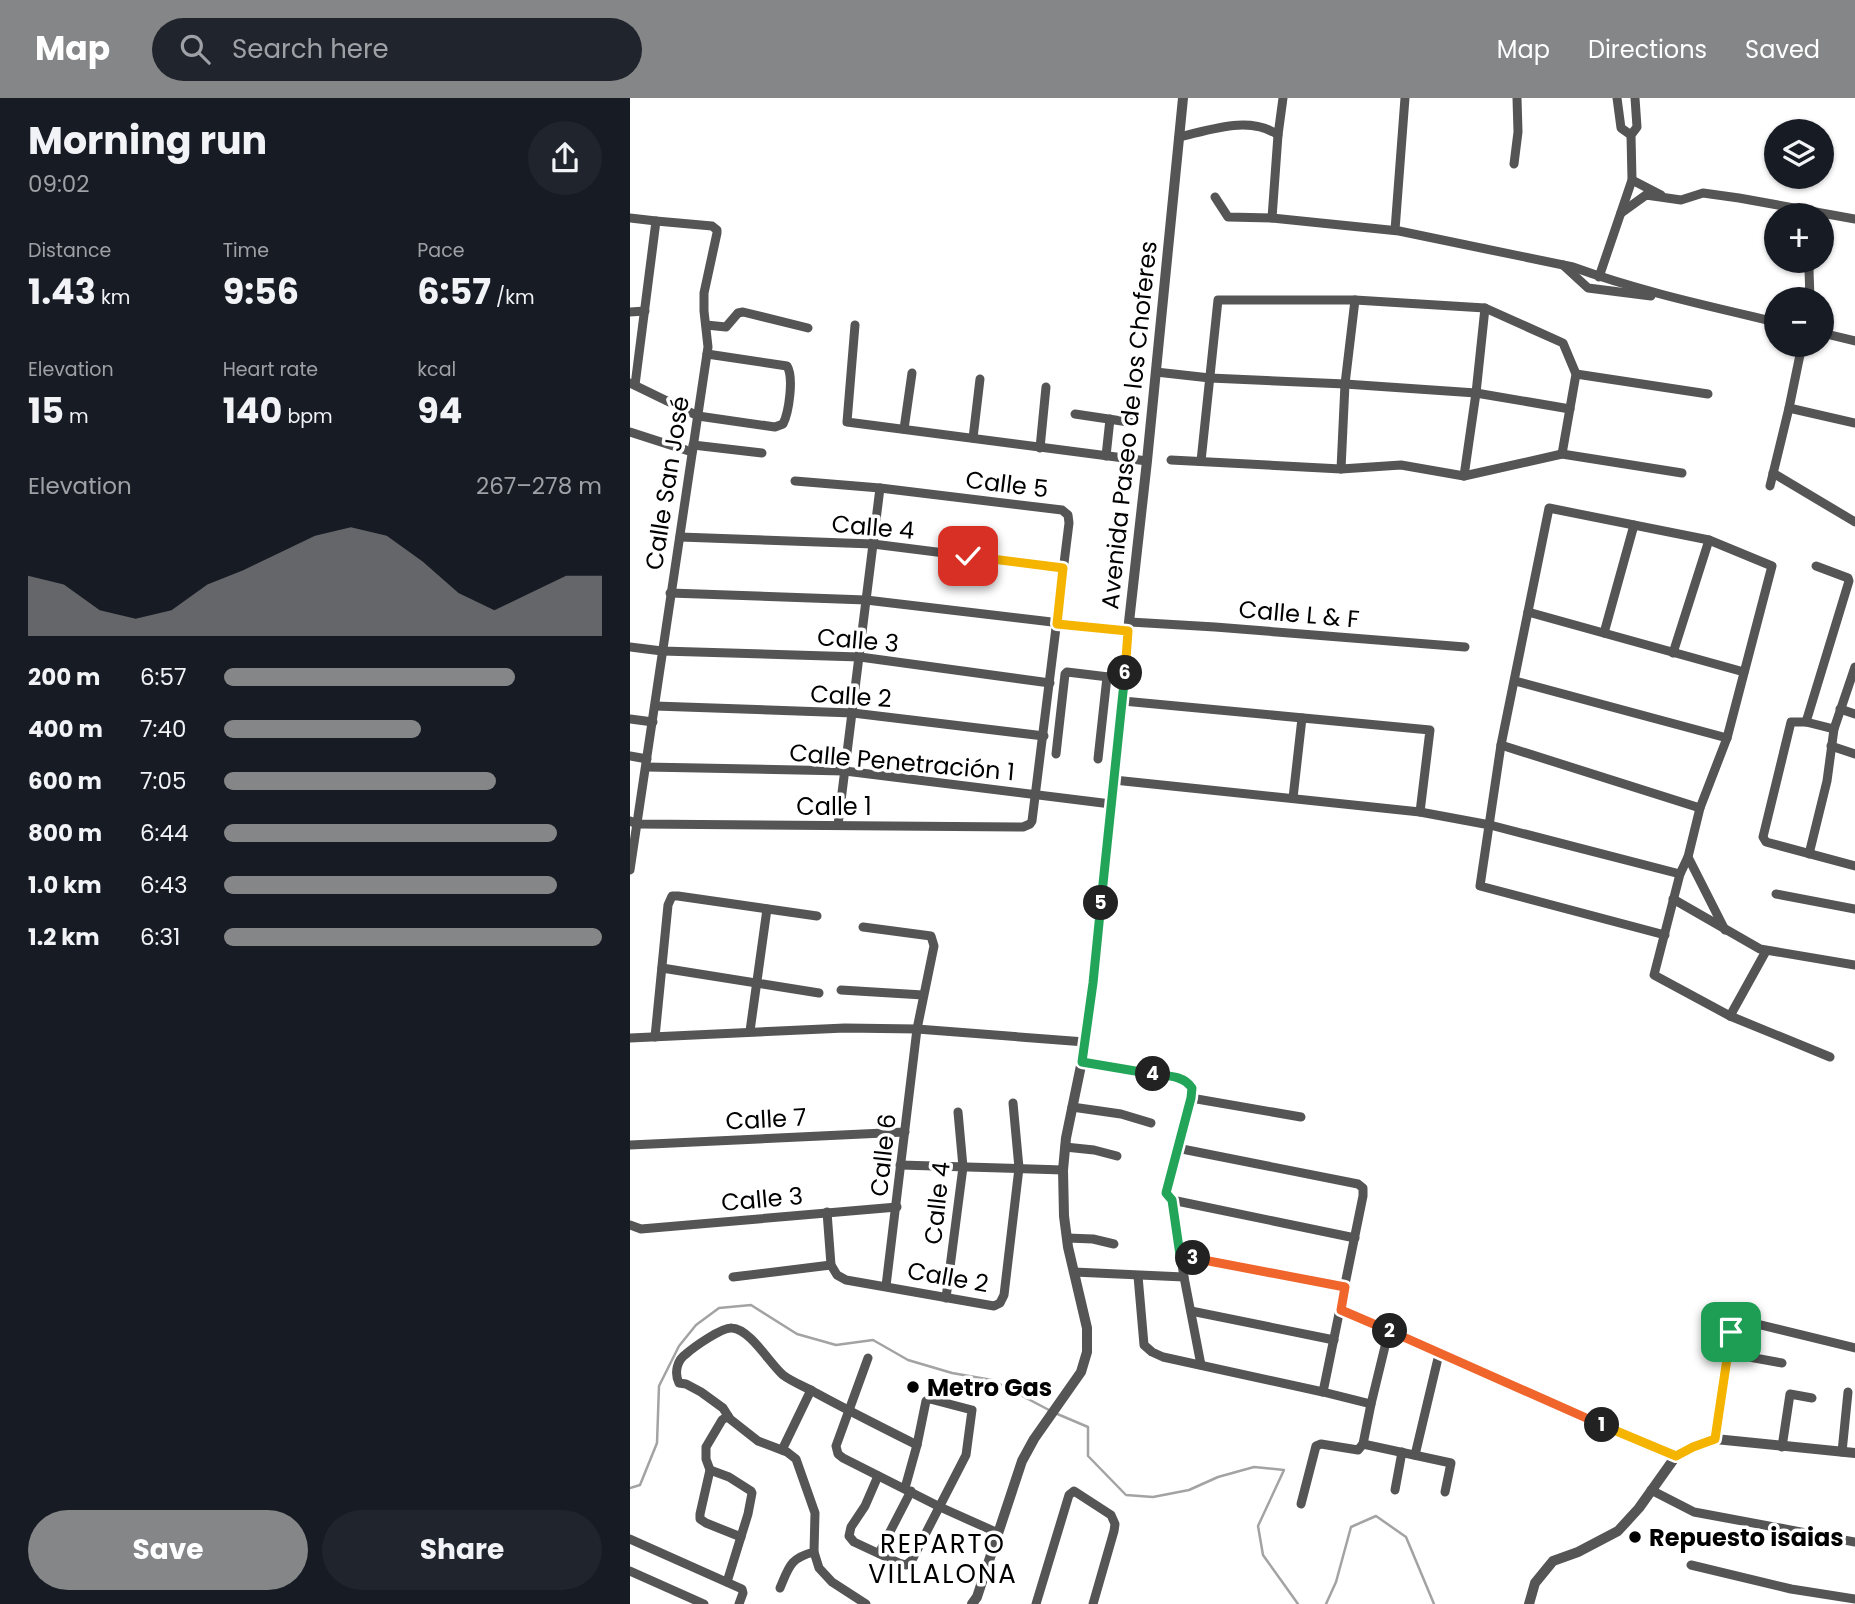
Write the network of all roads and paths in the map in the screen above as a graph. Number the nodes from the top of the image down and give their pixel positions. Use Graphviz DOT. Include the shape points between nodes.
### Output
graph roads {
  1 [pos="1182,98"];
  2 [pos="1283,98"];
  3 [pos="1405,98"];
  4 [pos="1517,98"];
  5 [pos="1617,98"];
  6 [pos="1635,98"];
  7 [pos="1278,135"];
  8 [pos="1631,135"];
  9 [pos="1179,137"];
  10 [pos="1514,164"];
  11 [pos="1632,180"];
  12 [pos="1215,198"];
  13 [pos="1671,200"];
  14 [pos="1764,204"];
  15 [pos="1621,213"];
  16 [pos="630,218"];
  17 [pos="1272,218"];
  18 [pos="1834,219"];
  19 [pos="1855,219"];
  20 [pos="656,221"];
  21 [pos="1395,230"];
  22 [pos="1563,265"];
  23 [pos="1599,276"];
  24 [pos="1355,300"];
  25 [pos="1684,301"];
  26 [pos="1485,308"];
  27 [pos="645,311"];
  28 [pos="630,312"];
  29 [pos="1764,319"];
  30 [pos="706,325"];
  31 [pos="855,325"];
  32 [pos="808,328"];
  33 [pos="1834,336"];
  34 [pos="1855,341"];
  35 [pos="707,354"];
  36 [pos="1800,357"];
  37 [pos="1156,372"];
  38 [pos="912,373"];
  39 [pos="1576,374"];
  40 [pos="1210,378"];
  41 [pos="980,379"];
  42 [pos="633,384"];
  43 [pos="1346,384"];
  44 [pos="1046,387"];
  45 [pos="1476,393"];
  46 [pos="1708,394"];
  47 [pos="1789,408"];
  48 [pos="1570,409"];
  49 [pos="1075,414"];
  50 [pos="698,416"];
  51 [pos="1110,419"];
  52 [pos="1135,423"];
  53 [pos="1855,423"];
  54 [pos="904,429"];
  55 [pos="630,432"];
  56 [pos="974,438"];
  57 [pos="1040,448"];
  58 [pos="693,449"];
  59 [pos="762,453"];
  60 [pos="1562,453"];
  61 [pos="1106,456"];
  62 [pos="1171,460"];
  63 [pos="1147,461"];
  64 [pos="1201,461"];
  65 [pos="1340,469"];
  66 [pos="1773,472"];
  67 [pos="1682,473"];
  68 [pos="1464,476"];
  69 [pos="795,481"];
  70 [pos="1770,485"];
  71 [pos="880,488"];
  72 [pos="1855,522"];
  73 [pos="1634,525"];
  74 [pos="680,537"];
  75 [pos="1710,540"];
  76 [pos="873,544"];
  77 [pos="1816,566"];
  78 [pos="1063,568"];
  79 [pos="670,593"];
  80 [pos="1850,595"];
  81 [pos="866,600"];
  82 [pos="1528,612"];
  83 [pos="1057,624"];
  84 [pos="1129,627"];
  85 [pos="1604,634"];
  86 [pos="630,647"];
  87 [pos="1465,647"];
  88 [pos="662,651"];
  89 [pos="1673,653"];
  90 [pos="860,657"];
  91 [pos="1855,667"];
  92 [pos="1744,672"];
  93 [pos="1107,677"];
  94 [pos="1125,678"];
  95 [pos="1515,681"];
  96 [pos="1050,683"];
  97 [pos="1123,701"];
  98 [pos="655,706"];
  99 [pos="1840,709"];
  100 [pos="853,713"];
  101 [pos="1855,714"];
  102 [pos="1302,718"];
  103 [pos="630,719"];
  104 [pos="653,722"];
  105 [pos="1806,722"];
  106 [pos="1835,729"];
  107 [pos="1044,736"];
  108 [pos="1727,738"];
  109 [pos="1501,746"];
  110 [pos="1831,746"];
  111 [pos="1056,754"];
  112 [pos="1855,754"];
  113 [pos="630,756"];
  114 [pos="1098,759"];
  115 [pos="647,763"];
  116 [pos="845,771"];
  117 [pos="1114,780"];
  118 [pos="1035,794"];
  119 [pos="1293,798"];
  120 [pos="1111,804"];
  121 [pos="1700,808"];
  122 [pos="1420,813"];
  123 [pos="634,822"];
  124 [pos="1030,824"];
  125 [pos="838,825"];
  126 [pos="1490,825"];
  127 [pos="1809,854"];
  128 [pos="1688,857"];
  129 [pos="1855,866"];
  130 [pos="630,870"];
  131 [pos="1680,874"];
  132 [pos="1776,894"];
  133 [pos="1673,899"];
  134 [pos="767,909"];
  135 [pos="1855,909"];
  136 [pos="817,916"];
  137 [pos="863,927"];
  138 [pos="1725,930"];
  139 [pos="1665,935"];
  140 [pos="1766,951"];
  141 [pos="1855,964"];
  142 [pos="662,968"];
  143 [pos="757,983"];
  144 [pos="841,990"];
  145 [pos="819,993"];
  146 [pos="923,995"];
  147 [pos="1730,1016"];
  148 [pos="917,1029"];
  149 [pos="750,1031"];
  150 [pos="655,1037"];
  151 [pos="630,1038"];
  152 [pos="1085,1042"];
  153 [pos="1830,1058"];
  154 [pos="1082,1062"];
  155 [pos="1191,1098"];
  156 [pos="1013,1103"];
  157 [pos="1072,1107"];
  158 [pos="958,1112"];
  159 [pos="1301,1117"];
  160 [pos="1151,1122"];
  161 [pos="905,1132"];
  162 [pos="630,1145"];
  163 [pos="1065,1147"];
  164 [pos="1177,1148"];
  165 [pos="630,1154"];
  166 [pos="1117,1156"];
  167 [pos="901,1165"];
  168 [pos="963,1167"];
  169 [pos="1019,1168"];
  170 [pos="1063,1170"];
  171 [pos="1172,1200"];
  172 [pos="897,1208"];
  173 [pos="828,1212"];
  174 [pos="630,1226"];
  175 [pos="1067,1238"];
  176 [pos="1355,1238"];
  177 [pos="1114,1244"];
  178 [pos="1180,1255"];
  179 [pos="831,1265"];
  180 [pos="1074,1272"];
  181 [pos="1138,1276"];
  182 [pos="733,1277"];
  183 [pos="1184,1278"];
  184 [pos="886,1286"];
  185 [pos="1345,1287"];
  186 [pos="946,1298"];
  187 [pos="1341,1310"];
  188 [pos="1191,1311"];
  189 [pos="1724,1316"];
  190 [pos="1736,1319"];
  191 [pos="1389,1331"];
  192 [pos="1334,1340"];
  193 [pos="1855,1348"];
  194 [pos="1727,1353"];
  195 [pos="1440,1354"];
  196 [pos="868,1358"];
  197 [pos="1782,1363"];
  198 [pos="1201,1365"];
  199 [pos="811,1390"];
  200 [pos="1323,1392"];
  201 [pos="1848,1392"];
  202 [pos="1812,1398"];
  203 [pos="1371,1404"];
  204 [pos="849,1411"];
  205 [pos="728,1416"];
  206 [pos="1715,1439"];
  207 [pos="1363,1444"];
  208 [pos="917,1445"];
  209 [pos="1782,1447"];
  210 [pos="782,1450"];
  211 [pos="1402,1452"];
  212 [pos="1842,1452"];
  213 [pos="1855,1453"];
  214 [pos="1415,1455"];
  215 [pos="1676,1456"];
  216 [pos="710,1471"];
  217 [pos="877,1476"];
  218 [pos="908,1490"];
  219 [pos="1395,1490"];
  220 [pos="1651,1490"];
  221 [pos="1445,1492"];
  222 [pos="1301,1504"];
  223 [pos="940,1507"];
  224 [pos="998,1533"];
  225 [pos="741,1537"];
  226 [pos="630,1539"];
  227 [pos="1855,1542"];
  228 [pos="814,1552"];
  229 [pos="879,1553"];
  230 [pos="1691,1565"];
  231 [pos="630,1571"];
  232 [pos="727,1582"];
  233 [pos="780,1588"];
  234 [pos="1855,1599"];
  235 [pos="704,1604"];
  236 [pos="740,1604"];
  237 [pos="866,1604"];
  238 [pos="972,1604"];
  239 [pos="1036,1604"];
  240 [pos="1093,1604"];
  241 [pos="1529,1604"];
  1 -- 9 [label="street, Avenida Paseo de los Choferes"];
  2 -- 7 [label="street"];
  3 -- 21 [label="street"];
  4 -- 10 [label="street"];
  5 -- 8 [label="street" via="1621,128"];
  6 -- 8 [label="street" via="1637,127"];
  7 -- 9 [label="street" via="1268,128 1234,125"];
  7 -- 17 [label="street"];
  8 -- 11 [label="street"];
  9 -- 37 [label="street, Avenida Paseo de los Choferes"];
  11 -- 13 [label="street"];
  11 -- 15 [label="street"];
  12 -- 17 [label="street" via="1228,217"];
  13 -- 14 [label="street" via="1703,193"];
  13 -- 15 [label="street" via="1646,195"];
  15 -- 23 [label="street"];
  16 -- 20 [label="street"];
  17 -- 21 [label="street"];
  18 -- 19 [label="street"];
  20 -- 27 [label="street"];
  20 -- 30 [label="street, Calle San José" via="716,228 704,293"];
  21 -- 22 [label="street"];
  22 -- 23 [label="street"];
  22 -- 25 [label="street" via="1588,288"];
  23 -- 25 [label="street"];
  24 -- 26 [label="street"];
  24 -- 40 [label="street" via="1218,300"];
  24 -- 43 [label="street"];
  25 -- 29 [label="street"];
  26 -- 39 [label="street" via="1563,343"];
  26 -- 45 [label="street"];
  27 -- 28 [label="street"];
  27 -- 42 [label="street"];
  30 -- 32 [label="street" via="726,327 743,312"];
  30 -- 35 [label="street, Calle San José"];
  31 -- 54 [label="street" via="847,422"];
  33 -- 34 [label="street"];
  35 -- 50 [label="street, Calle San José"];
  35 -- 50 [label="street" via="788,366 786,415 783,424 775,427"];
  36 -- 47 [label="street"];
  37 -- 40 [label="street"];
  37 -- 63 [label="street, Avenida Paseo de los Choferes"];
  38 -- 54 [label="street"];
  39 -- 46 [label="street"];
  39 -- 48 [label="street"];
  40 -- 43 [label="street"];
  40 -- 64 [label="street"];
  41 -- 56 [label="street"];
  42 -- 50 [label="street"];
  43 -- 45 [label="street"];
  43 -- 65 [label="street"];
  44 -- 57 [label="street"];
  45 -- 48 [label="street"];
  45 -- 68 [label="street"];
  47 -- 53 [label="street"];
  47 -- 66 [label="street"];
  48 -- 60 [label="street"];
  49 -- 51 [label="street"];
  50 -- 58 [label="street, Calle San José"];
  51 -- 52 [label="street"];
  51 -- 61 [label="street"];
  54 -- 56 [label="street"];
  55 -- 58 [label="street"];
  56 -- 57 [label="street"];
  57 -- 61 [label="street"];
  58 -- 59 [label="street"];
  58 -- 74 [label="street, Calle San José"];
  60 -- 67 [label="street"];
  60 -- 68 [label="street"];
  61 -- 63 [label="street"];
  62 -- 64 [label="street"];
  63 -- 84 [label="street, Avenida Paseo de los Choferes"];
  64 -- 65 [label="street"];
  65 -- 68 [label="street" via="1401,465"];
  66 -- 70 [label="street"];
  66 -- 72 [label="street"];
  69 -- 71 [label="street, Calle 5"];
  71 -- 76 [label="street"];
  71 -- 78 [label="street, Calle 5" via="1062,510 1069,523"];
  73 -- 75 [label="street"];
  73 -- 82 [label="street" via="1549,508"];
  73 -- 85 [label="street"];
  74 -- 76 [label="street, Calle 4"];
  74 -- 79 [label="street, Calle San José"];
  75 -- 89 [label="street"];
  75 -- 92 [label="street" via="1772,566"];
  76 -- 78 [label="street, Calle 4"];
  76 -- 81 [label="street"];
  77 -- 80 [label="street" via="1848,578"];
  78 -- 83 [label="street, Calle 5"];
  79 -- 81 [label="street, Calle L & F"];
  79 -- 88 [label="street, Calle San José"];
  80 -- 105 [label="street"];
  81 -- 83 [label="street, Calle L & F"];
  81 -- 90 [label="street"];
  82 -- 85 [label="street"];
  82 -- 95 [label="street"];
  83 -- 84 [label="street, Calle L & F"];
  83 -- 96 [label="street, Calle 5"];
  84 -- 87 [label="street, Calle L & F" via="1215,627"];
  84 -- 94 [label="street, Avenida Paseo de los Choferes"];
  85 -- 89 [label="street"];
  86 -- 88 [label="street, Calle 3"];
  88 -- 90 [label="street, Calle 3"];
  88 -- 98 [label="street, Calle San José"];
  89 -- 92 [label="street"];
  90 -- 96 [label="street, Calle 3"];
  90 -- 100 [label="street"];
  91 -- 99 [label="street"];
  92 -- 108 [label="street"];
  93 -- 94 [label="street"];
  93 -- 111 [label="street" via="1065,674"];
  93 -- 114 [label="street"];
  94 -- 97 [label="street, Avenida Paseo de los Choferes"];
  95 -- 108 [label="street"];
  95 -- 109 [label="street"];
  96 -- 107 [label="street, Calle 5"];
  97 -- 102 [label="street"];
  97 -- 117 [label="street, Avenida Paseo de los Choferes"];
  98 -- 100 [label="street, Calle 2"];
  98 -- 104 [label="street, Calle San José"];
  99 -- 101 [label="street"];
  99 -- 106 [label="street"];
  100 -- 107 [label="street, Calle 2"];
  100 -- 116 [label="street"];
  102 -- 119 [label="street"];
  102 -- 122 [label="street" via="1430,730"];
  103 -- 104 [label="street"];
  104 -- 115 [label="street, Calle San José"];
  105 -- 106 [label="street"];
  105 -- 127 [label="street" via="1789,726 1763,837"];
  106 -- 110 [label="street"];
  107 -- 118 [label="street, Calle 5"];
  108 -- 121 [label="street"];
  109 -- 121 [label="street"];
  109 -- 126 [label="street"];
  110 -- 112 [label="street"];
  110 -- 127 [label="street"];
  113 -- 115 [label="street, Calle Penetración 1"];
  115 -- 116 [label="street, Calle Penetración 1"];
  115 -- 123 [label="street, Calle San José"];
  116 -- 118 [label="street, Calle Penetración 1"];
  116 -- 125 [label="street"];
  117 -- 119 [label="street"];
  117 -- 120 [label="street, Avenida Paseo de los Choferes"];
  118 -- 120 [label="street, Calle Penetración 1"];
  118 -- 124 [label="street, Calle 5"];
  119 -- 122 [label="street"];
  120 -- 152 [label="street, Avenida Paseo de los Choferes"];
  121 -- 128 [label="street"];
  122 -- 126 [label="street"];
  123 -- 125 [label="street, Calle 1"];
  123 -- 130 [label="street, Calle San José"];
  124 -- 125 [label="street, Calle 1"];
  126 -- 131 [label="street"];
  126 -- 139 [label="street" via="1480,886"];
  127 -- 129 [label="street"];
  128 -- 131 [label="street"];
  128 -- 138 [label="street"];
  131 -- 133 [label="street"];
  132 -- 135 [label="street"];
  133 -- 138 [label="street"];
  133 -- 139 [label="street"];
  134 -- 136 [label="street"];
  134 -- 142 [label="street" via="672,896"];
  134 -- 143 [label="street"];
  137 -- 146 [label="street, Calle 6" via="931,936 934,946"];
  138 -- 140 [label="street"];
  139 -- 147 [label="street" via="1654,975"];
  140 -- 141 [label="street"];
  140 -- 147 [label="street"];
  142 -- 143 [label="street"];
  142 -- 150 [label="street"];
  143 -- 145 [label="street"];
  143 -- 149 [label="street"];
  144 -- 146 [label="street"];
  146 -- 148 [label="street, Calle 6"];
  147 -- 153 [label="street"];
  148 -- 149 [label="street"];
  148 -- 152 [label="street"];
  148 -- 161 [label="street, Calle 6"];
  149 -- 150 [label="street"];
  150 -- 151 [label="street"];
  152 -- 154 [label="street, Avenida Paseo de los Choferes"];
  154 -- 155 [label="street" via="1182,1079 1192,1088"];
  154 -- 157 [label="street, Avenida Paseo de los Choferes"];
  155 -- 159 [label="street"];
  155 -- 164 [label="street"];
  156 -- 169 [label="street, Calle 2"];
  157 -- 160 [label="street"];
  157 -- 163 [label="street, Avenida Paseo de los Choferes"];
  158 -- 168 [label="street, Calle 4"];
  161 -- 162 [label="street, Calle 7"];
  161 -- 167 [label="street, Calle 6"];
  162 -- 165 [label="street"];
  163 -- 166 [label="street"];
  163 -- 170 [label="street, Avenida Paseo de los Choferes"];
  164 -- 171 [label="street" via="1166,1193"];
  164 -- 176 [label="street" via="1358,1184 1363,1196"];
  167 -- 168 [label="street"];
  167 -- 172 [label="street, Calle 6"];
  168 -- 169 [label="street"];
  168 -- 186 [label="street, Calle 4"];
  169 -- 170 [label="street"];
  169 -- 186 [label="street, Calle 2" via="1000,1303 994,1306"];
  170 -- 175 [label="street, Avenida Paseo de los Choferes"];
  171 -- 176 [label="street"];
  171 -- 178 [label="street"];
  172 -- 173 [label="street, Calle 3"];
  172 -- 184 [label="street, Calle 6"];
  173 -- 174 [label="street, Calle 3"];
  173 -- 179 [label="street"];
  175 -- 177 [label="street"];
  175 -- 180 [label="street, Avenida Paseo de los Choferes"];
  176 -- 185 [label="street"];
  178 -- 183 [label="street"];
  178 -- 185 [label="street"];
  179 -- 182 [label="street"];
  179 -- 184 [label="street, Calle 2" via="846,1280"];
  180 -- 181 [label="street"];
  180 -- 224 [label="street, Avenida Paseo de los Choferes" via="1087,1328 1087,1352 1081,1372 1022,1461"];
  181 -- 183 [label="street"];
  181 -- 198 [label="street" via="1144,1345 1163,1357"];
  183 -- 188 [label="street"];
  184 -- 186 [label="street, Calle 2"];
  185 -- 187 [label="street"];
  187 -- 191 [label="street"];
  187 -- 192 [label="street"];
  188 -- 192 [label="street"];
  188 -- 198 [label="street"];
  189 -- 190 [label="street"];
  190 -- 193 [label="street"];
  190 -- 194 [label="street"];
  191 -- 195 [label="street"];
  191 -- 203 [label="street"];
  192 -- 200 [label="street"];
  194 -- 197 [label="street"];
  194 -- 206 [label="street"];
  195 -- 214 [label="street"];
  195 -- 215 [label="street"];
  196 -- 204 [label="street"];
  198 -- 200 [label="street"];
  199 -- 204 [label="street"];
  199 -- 205 [label="street" via="782,1374 743,1332 723,1330 683,1356 676,1378 723,1408"];
  199 -- 210 [label="street"];
  200 -- 203 [label="street"];
  201 -- 212 [label="street"];
  202 -- 209 [label="street" via="1790,1394"];
  203 -- 207 [label="street"];
  204 -- 208 [label="street"];
  204 -- 217 [label="street" via="836,1450"];
  205 -- 210 [label="street" via="758,1441"];
  205 -- 216 [label="street" via="706,1447"];
  206 -- 209 [label="street"];
  206 -- 215 [label="street"];
  207 -- 211 [label="street"];
  207 -- 222 [label="street" via="1357,1450 1317,1446"];
  208 -- 218 [label="street"];
  208 -- 223 [label="street" via="927,1400 972,1410 966,1455"];
  209 -- 212 [label="street"];
  210 -- 228 [label="street" via="796,1459 815,1513"];
  211 -- 214 [label="street"];
  211 -- 219 [label="street"];
  212 -- 213 [label="street"];
  214 -- 221 [label="street" via="1451,1463"];
  215 -- 220 [label="street"];
  216 -- 225 [label="street" via="751,1491"];
  216 -- 225 [label="street" via="700,1519"];
  217 -- 218 [label="street"];
  217 -- 229 [label="street" via="849,1536"];
  218 -- 223 [label="street"];
  218 -- 229 [label="street"];
  220 -- 227 [label="street" via="1694,1512"];
  220 -- 241 [label="street" via="1618,1531 1553,1561 1535,1583"];
  223 -- 224 [label="street"];
  223 -- 229 [label="street" via="909,1564"];
  224 -- 238 [label="street, Avenida Paseo de los Choferes"];
  225 -- 232 [label="street"];
  226 -- 232 [label="street"];
  228 -- 233 [label="street" via="794,1560"];
  228 -- 237 [label="street" via="826,1576"];
  230 -- 234 [label="street"];
  231 -- 235 [label="street"];
  232 -- 236 [label="street" via="742,1588"];
  239 -- 240 [label="street" via="1072,1492 1111,1515 1115,1524"];
}
